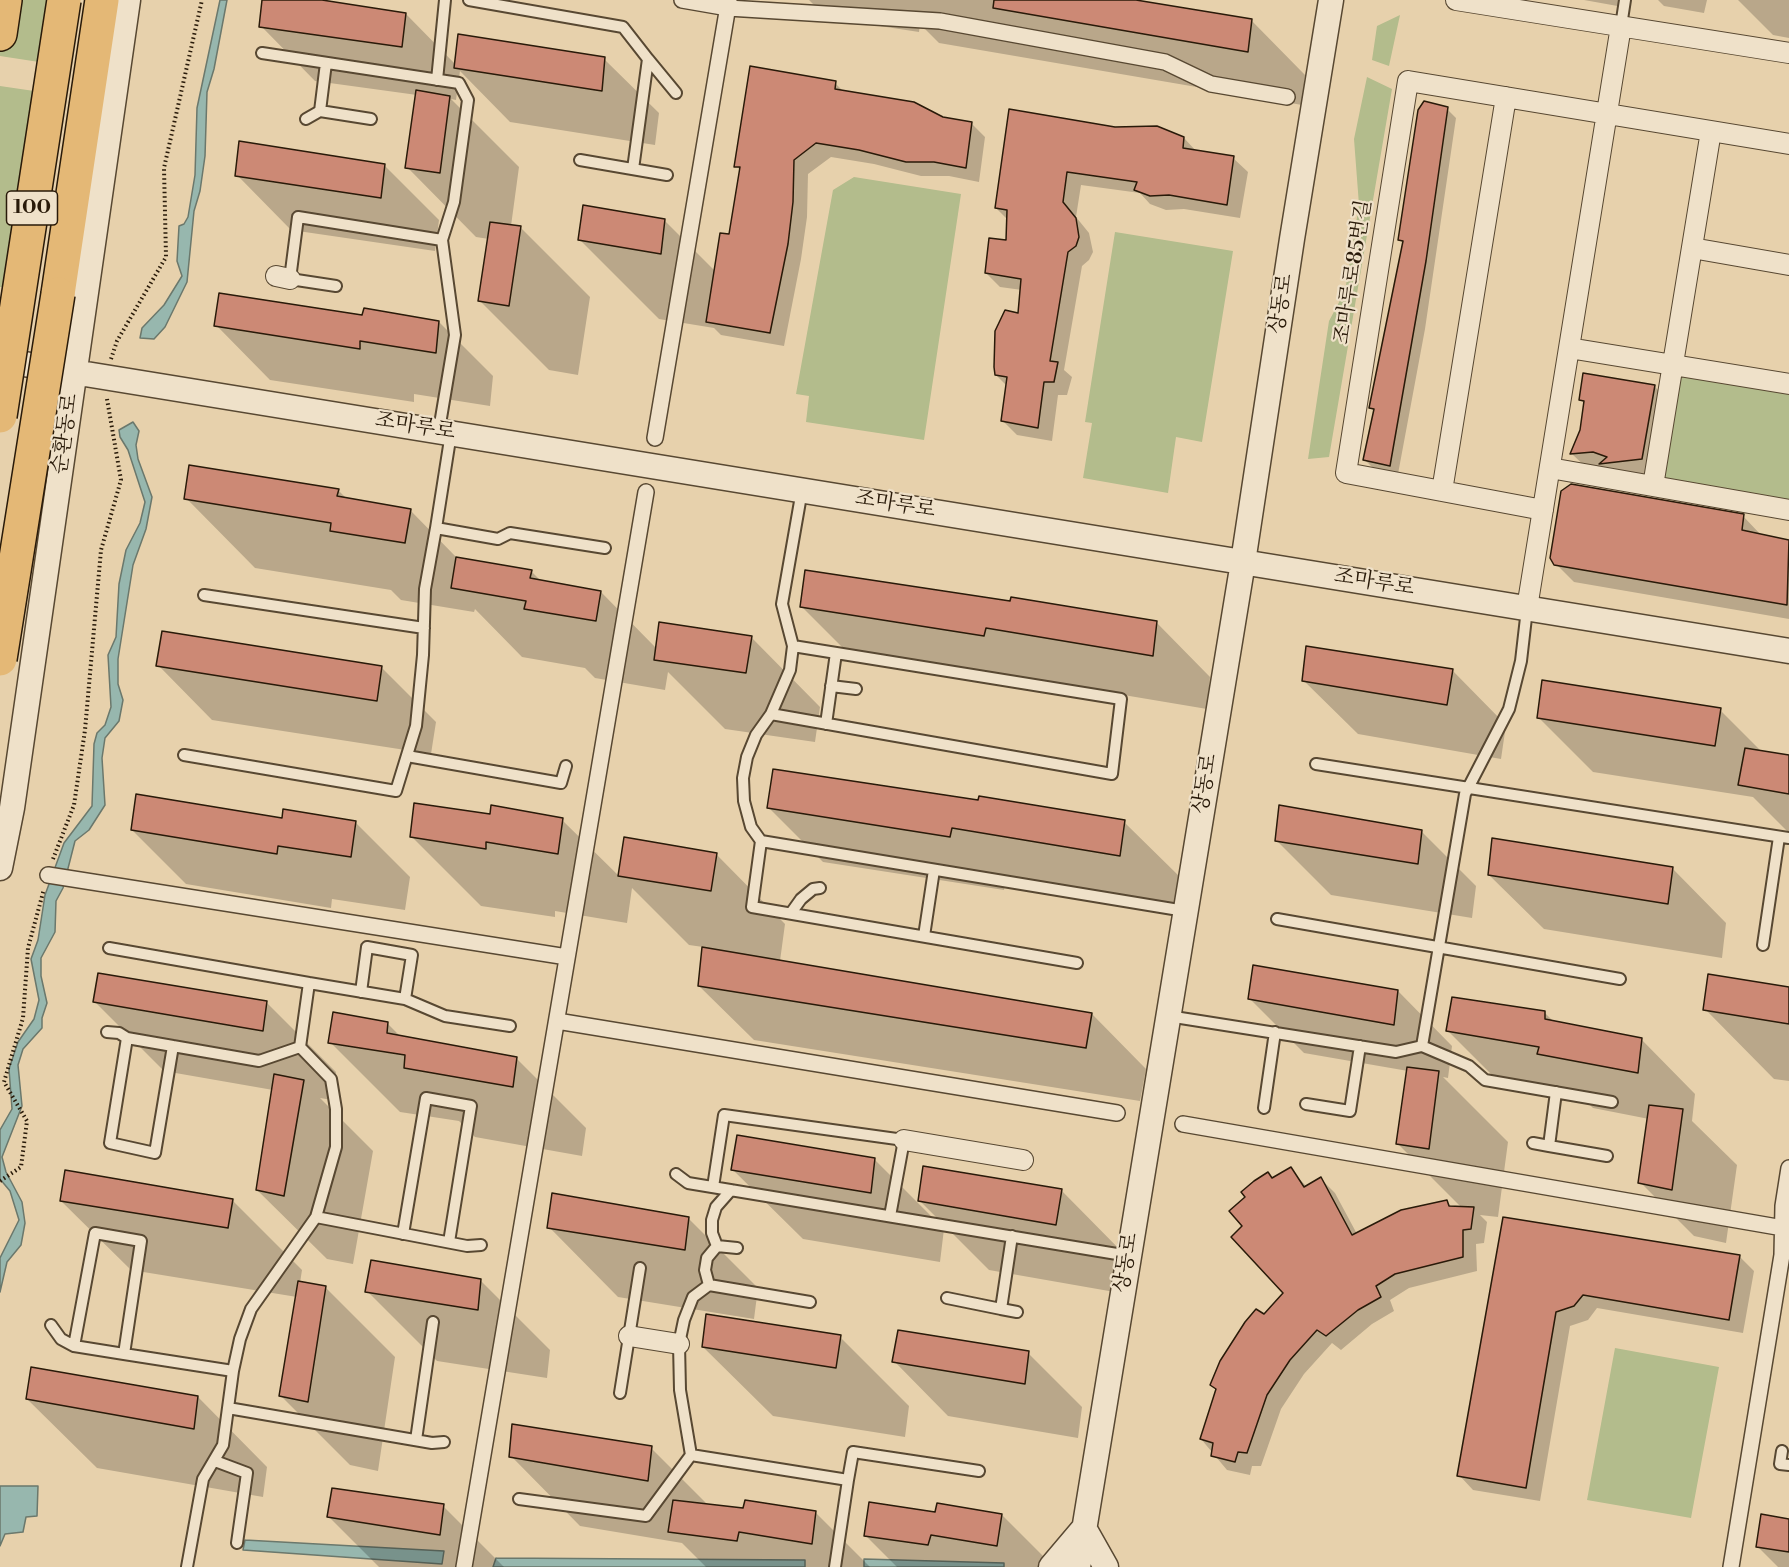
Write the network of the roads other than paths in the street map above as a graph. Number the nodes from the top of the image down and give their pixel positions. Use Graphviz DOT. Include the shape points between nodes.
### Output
graph roads {
  1 [pos="5,0"];
  2 [pos="64,0"];
  3 [pos="102,0"];
  4 [pos="128,0"];
  5 [pos="446,0"];
  6 [pos="468,0"];
  7 [pos="682,0"];
  8 [pos="1331,0"];
  9 [pos="1456,0"];
  10 [pos="1625,0"];
  11 [pos="728,4"];
  12 [pos="1621,26"];
  13 [pos="0,34"];
  14 [pos="1789,52"];
  15 [pos="262,53"];
  16 [pos="648,59"];
  17 [pos="326,63"];
  18 [pos="437,80"];
  19 [pos="676,93"];
  20 [pos="1287,97"];
  21 [pos="1506,97"];
  22 [pos="320,111"];
  23 [pos="1607,114"];
  24 [pos="306,119"];
  25 [pos="371,119"];
  26 [pos="1711,131"];
  27 [pos="1789,144"];
  28 [pos="580,160"];
  29 [pos="633,169"];
  30 [pos="667,175"];
  31 [pos="442,240"];
  32 [pos="1692,248"];
  33 [pos="1789,265"];
  34 [pos="336,286"];
  35 [pos="1569,348"];
  36 [pos="0,360"];
  37 [pos="1673,365"];
  38 [pos="75,371"];
  39 [pos="1789,384"];
  40 [pos="0,416"];
  41 [pos="445,431"];
  42 [pos="655,438"];
  43 [pos="1550,468"];
  44 [pos="1653,486"];
  45 [pos="802,490"];
  46 [pos="1442,491"];
  47 [pos="646,492"];
  48 [pos="1543,510"];
  49 [pos="1789,510"];
  50 [pos="436,528"];
  51 [pos="605,548"];
  52 [pos="1243,562"];
  53 [pos="204,595"];
  54 [pos="1527,608"];
  55 [pos="424,628"];
  56 [pos="793,646"];
  57 [pos="1789,651"];
  58 [pos="836,652"];
  59 [pos="0,659"];
  60 [pos="831,686"];
  61 [pos="856,689"];
  62 [pos="771,714"];
  63 [pos="826,724"];
  64 [pos="184,755"];
  65 [pos="407,756"];
  66 [pos="1316,764"];
  67 [pos="566,766"];
  68 [pos="1467,788"];
  69 [pos="1784,837"];
  70 [pos="761,841"];
  71 [pos="0,868"];
  72 [pos="934,870"];
  73 [pos="48,875"];
  74 [pos="820,888"];
  75 [pos="1185,911"];
  76 [pos="790,913"];
  77 [pos="1277,919"];
  78 [pos="924,936"];
  79 [pos="1763,945"];
  80 [pos="109,948"];
  81 [pos="1439,948"];
  82 [pos="567,957"];
  83 [pos="1077,963"];
  84 [pos="1620,979"];
  85 [pos="309,982"];
  86 [pos="361,992"];
  87 [pos="405,999"];
  88 [pos="1168,1016"];
  89 [pos="556,1021"];
  90 [pos="510,1026"];
  91 [pos="107,1032"];
  92 [pos="1275,1032"];
  93 [pos="127,1038"];
  94 [pos="173,1046"];
  95 [pos="1360,1046"];
  96 [pos="1422,1046"];
  97 [pos="300,1047"];
  98 [pos="1556,1092"];
  99 [pos="1612,1102"];
  100 [pos="1306,1104"];
  101 [pos="1264,1108"];
  102 [pos="1117,1113"];
  103 [pos="1183,1124"];
  104 [pos="904,1140"];
  105 [pos="1533,1143"];
  106 [pos="1549,1146"];
  107 [pos="1607,1156"];
  108 [pos="1023,1160"];
  109 [pos="1789,1168"];
  110 [pos="676,1174"];
  111 [pos="713,1187"];
  112 [pos="731,1190"];
  113 [pos="890,1216"];
  114 [pos="316,1217"];
  115 [pos="1783,1228"];
  116 [pos="403,1233"];
  117 [pos="1012,1236"];
  118 [pos="449,1242"];
  119 [pos="481,1245"];
  120 [pos="717,1246"];
  121 [pos="737,1248"];
  122 [pos="1129,1256"];
  123 [pos="640,1269"];
  124 [pos="709,1286"];
  125 [pos="946,1298"];
  126 [pos="810,1302"];
  127 [pos="1001,1309"];
  128 [pos="1017,1312"];
  129 [pos="433,1322"];
  130 [pos="51,1325"];
  131 [pos="629,1336"];
  132 [pos="679,1344"];
  133 [pos="74,1346"];
  134 [pos="124,1354"];
  135 [pos="233,1371"];
  136 [pos="620,1393"];
  137 [pos="228,1408"];
  138 [pos="416,1440"];
  139 [pos="444,1442"];
  140 [pos="1782,1451"];
  141 [pos="691,1455"];
  142 [pos="215,1461"];
  143 [pos="1789,1466"];
  144 [pos="979,1471"];
  145 [pos="848,1480"];
  146 [pos="519,1498"];
  147 [pos="1084,1528"];
  148 [pos="237,1543"];
  149 [pos="187,1567"];
  150 [pos="464,1567"];
  151 [pos="835,1567"];
  152 [pos="1051,1567"];
  153 [pos="1078,1567"];
  154 [pos="1106,1567"];
  155 [pos="1731,1567"];
  1 -- 13 [label="highway"];
  2 -- 40 [label="highway, 100, bridge"];
  3 -- 59 [label="highway, bridge"];
  4 -- 38 [label="street, 순환동로"];
  5 -- 18 [label="lane"];
  6 -- 16 [label="lane" via="623,27"];
  7 -- 11 [label="street"];
  8 -- 52 [label="street, 상동로"];
  9 -- 12 [label="street"];
  10 -- 12 [label="lane"];
  11 -- 20 [label="street" via="940,21 1165,62 1211,84"];
  11 -- 42 [label="street"];
  12 -- 14 [label="street"];
  12 -- 23 [label="street"];
  15 -- 17 [label="lane"];
  16 -- 19 [label="lane"];
  16 -- 29 [label="lane"];
  17 -- 18 [label="lane"];
  17 -- 22 [label="lane"];
  18 -- 31 [label="lane" via="459,83 468,100 454,202"];
  21 -- 23 [label="street, 조마루로85번길"];
  21 -- 46 [label="street"];
  21 -- 46 [label="street, 조마루로85번길" via="1408,81 1346,473"];
  22 -- 24 [label="lane"];
  22 -- 25 [label="lane"];
  23 -- 26 [label="street, 조마루로85번길"];
  23 -- 35 [label="street"];
  26 -- 27 [label="street, 조마루로85번길"];
  26 -- 32 [label="street"];
  28 -- 29 [label="lane"];
  29 -- 30 [label="lane"];
  31 -- 34 [label="lane" via="298,217 283,277"];
  31 -- 41 [label="lane" via="455,335"];
  32 -- 33 [label="street"];
  32 -- 37 [label="street"];
  35 -- 37 [label="street"];
  35 -- 43 [label="street"];
  36 -- 38 [label="street, 조마루로"];
  37 -- 39 [label="street"];
  37 -- 44 [label="street"];
  38 -- 41 [label="street, 조마루로"];
  38 -- 71 [label="street, 순환동로"];
  41 -- 45 [label="street, 조마루로"];
  41 -- 50 [label="lane"];
  43 -- 44 [label="street"];
  43 -- 48 [label="street"];
  44 -- 49 [label="street"];
  45 -- 52 [label="street, 조마루로"];
  45 -- 56 [label="lane" via="782,604"];
  46 -- 48 [label="street, 조마루로85번길"];
  47 -- 82 [label="street"];
  48 -- 54 [label="street"];
  50 -- 51 [label="lane" via="498,540 510,533"];
  50 -- 55 [label="lane" via="425,589"];
  52 -- 54 [label="street, 조마루로"];
  52 -- 75 [label="street, 상동로"];
  53 -- 55 [label="lane"];
  54 -- 57 [label="street, 조마루로"];
  54 -- 68 [label="lane" via="1521,661 1509,709"];
  55 -- 65 [label="lane" via="416,726"];
  56 -- 58 [label="lane"];
  56 -- 62 [label="lane" via="790,670"];
  58 -- 60 [label="lane"];
  58 -- 63 [label="lane" via="1121,699 1112,774"];
  60 -- 61 [label="lane"];
  60 -- 63 [label="lane"];
  62 -- 63 [label="lane"];
  62 -- 70 [label="lane" via="756,735 743,778 751,827"];
  64 -- 65 [label="lane" via="396,791"];
  65 -- 67 [label="lane" via="561,783"];
  66 -- 68 [label="lane"];
  68 -- 69 [label="lane"];
  68 -- 81 [label="lane"];
  69 -- 79 [label="lane"];
  70 -- 72 [label="lane"];
  70 -- 76 [label="lane" via="752,907"];
  72 -- 75 [label="lane"];
  72 -- 78 [label="lane"];
  73 -- 82 [label="street"];
  74 -- 76 [label="lane" via="801,899"];
  75 -- 88 [label="street, 상동로"];
  76 -- 78 [label="lane"];
  77 -- 81 [label="lane"];
  78 -- 83 [label="lane"];
  80 -- 85 [label="lane"];
  81 -- 84 [label="lane"];
  81 -- 96 [label="lane"];
  82 -- 89 [label="street"];
  85 -- 86 [label="lane"];
  85 -- 97 [label="lane"];
  86 -- 87 [label="lane"];
  86 -- 87 [label="lane" via="367,947 411,955"];
  87 -- 90 [label="lane" via="445,1016"];
  88 -- 92 [label="lane"];
  88 -- 122 [label="street, 상동로"];
  89 -- 102 [label="street"];
  89 -- 150 [label="street"];
  91 -- 93 [label="lane"];
  92 -- 95 [label="lane"];
  92 -- 101 [label="lane"];
  93 -- 94 [label="lane"];
  93 -- 94 [label="lane" via="110,1143 155,1153"];
  94 -- 97 [label="lane" via="260,1061"];
  95 -- 96 [label="lane" via="1396,1052"];
  95 -- 100 [label="lane" via="1350,1111"];
  96 -- 98 [label="lane" via="1469,1066 1485,1080"];
  97 -- 114 [label="lane" via="331,1079 336,1109 336,1147"];
  98 -- 99 [label="lane"];
  98 -- 106 [label="lane"];
  103 -- 115 [label="street"];
  104 -- 108 [label="street"];
  104 -- 111 [label="lane" via="724,1115"];
  104 -- 113 [label="lane"];
  105 -- 106 [label="lane"];
  106 -- 107 [label="lane"];
  109 -- 115 [label="street"];
  110 -- 111 [label="lane" via="688,1183"];
  111 -- 112 [label="lane"];
  112 -- 113 [label="lane"];
  112 -- 120 [label="lane" via="716,1207 712,1220"];
  113 -- 117 [label="lane"];
  114 -- 116 [label="lane"];
  114 -- 135 [label="lane" via="251,1309"];
  115 -- 155 [label="street" via="1782,1255"];
  116 -- 118 [label="lane"];
  116 -- 118 [label="lane" via="426,1098 471,1106"];
  117 -- 122 [label="lane"];
  117 -- 127 [label="lane"];
  118 -- 119 [label="lane"];
  120 -- 121 [label="lane"];
  120 -- 124 [label="lane" via="707,1258"];
  122 -- 147 [label="street, 상동로"];
  123 -- 131 [label="lane"];
  124 -- 126 [label="lane"];
  124 -- 132 [label="lane" via="693,1297"];
  125 -- 127 [label="lane"];
  127 -- 128 [label="lane"];
  129 -- 138 [label="lane"];
  130 -- 133 [label="lane" via="61,1339"];
  131 -- 132 [label="street"];
  131 -- 136 [label="lane"];
  132 -- 141 [label="lane" via="680,1390"];
  133 -- 134 [label="lane"];
  133 -- 134 [label="lane" via="95,1233 141,1241"];
  134 -- 135 [label="lane"];
  135 -- 137 [label="lane"];
  137 -- 138 [label="lane"];
  137 -- 142 [label="lane" via="223,1445"];
  138 -- 139 [label="lane"];
  140 -- 143 [label="lane" via="1780,1464"];
  141 -- 145 [label="lane"];
  141 -- 146 [label="lane" via="646,1516"];
  142 -- 148 [label="lane" via="248,1473"];
  142 -- 149 [label="lane" via="203,1479"];
  144 -- 145 [label="lane" via="853,1452"];
  145 -- 151 [label="lane"];
  147 -- 152 [label="street"];
  147 -- 153 [label="street, 상동로"];
  147 -- 154 [label="street"];
}
